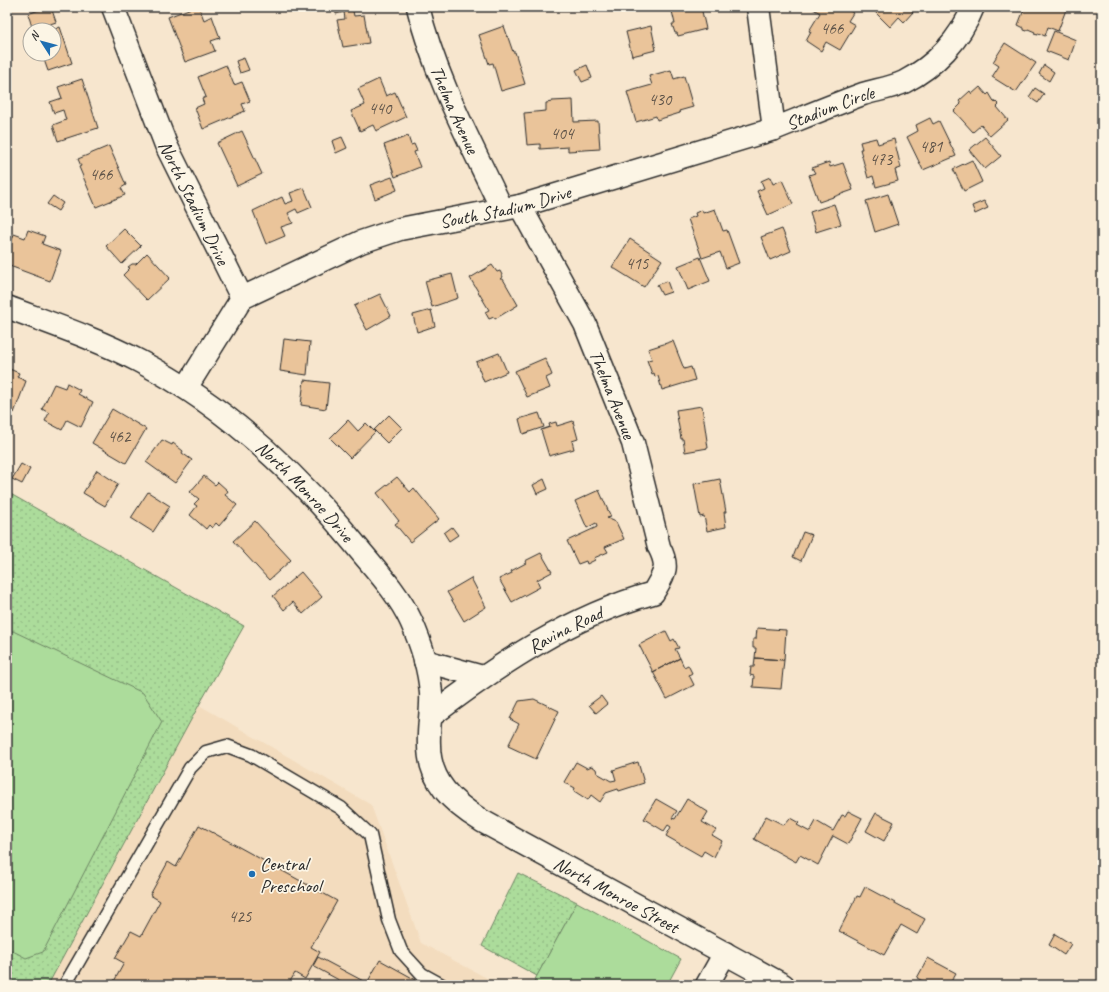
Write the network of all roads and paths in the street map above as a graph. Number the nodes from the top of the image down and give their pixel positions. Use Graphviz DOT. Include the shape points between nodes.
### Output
graph roads {
  1 [pos="113,7"];
  2 [pos="418,7"];
  3 [pos="758,7"];
  4 [pos="973,7"];
  5 [pos="774,129"];
  6 [pos="511,207"];
  7 [pos="242,298"];
  8 [pos="7,307"];
  9 [pos="186,388"];
  10 [pos="653,593"];
  11 [pos="425,661"];
  12 [pos="482,677"];
  13 [pos="431,716"];
  14 [pos="452,799"];
  15 [pos="725,953"];
  16 [pos="65,985"];
  17 [pos="442,985"];
  18 [pos="707,985"];
  19 [pos="783,985"];
  1 -- 7 [label="street, North Stadium Drive" via="166,145"];
  2 -- 6 [label="street, Thelma Avenue" via="442,82"];
  3 -- 5 [label="street, Stadium Circle"];
  4 -- 5 [label="street, Stadium Circle" via="957,38 924,70 903,82 863,94"];
  5 -- 6 [label="street, South Stadium Drive"];
  6 -- 7 [label="street, South Stadium Drive" via="407,228 361,242"];
  6 -- 10 [label="street, Thelma Avenue" via="585,324 633,442 659,547 666,561 663,576"];
  7 -- 9 [label="street"];
  8 -- 9 [label="street, North Monroe Drive" via="89,338 140,361"];
  9 -- 11 [label="street, North Monroe Drive" via="268,451 322,505 396,595 410,619"];
  10 -- 12 [label="street, Ravina Road" via="589,616 535,644"];
  11 -- 12 [label="street"];
  11 -- 13 [label="street, North Monroe Drive" via="431,691"];
  12 -- 13 [label="street, Ravina Road"];
  13 -- 14 [label="street, North Monroe Drive" via="430,760 438,781"];
  14 -- 15 [label="street, North Monroe Street" via="482,821"];
  15 -- 18 [label="street"];
  15 -- 19 [label="street, North Monroe Street"];
  16 -- 17 [label="lane" via="190,768 206,752 227,746 251,755 341,808 370,835 389,920 401,951 422,974"];
}
